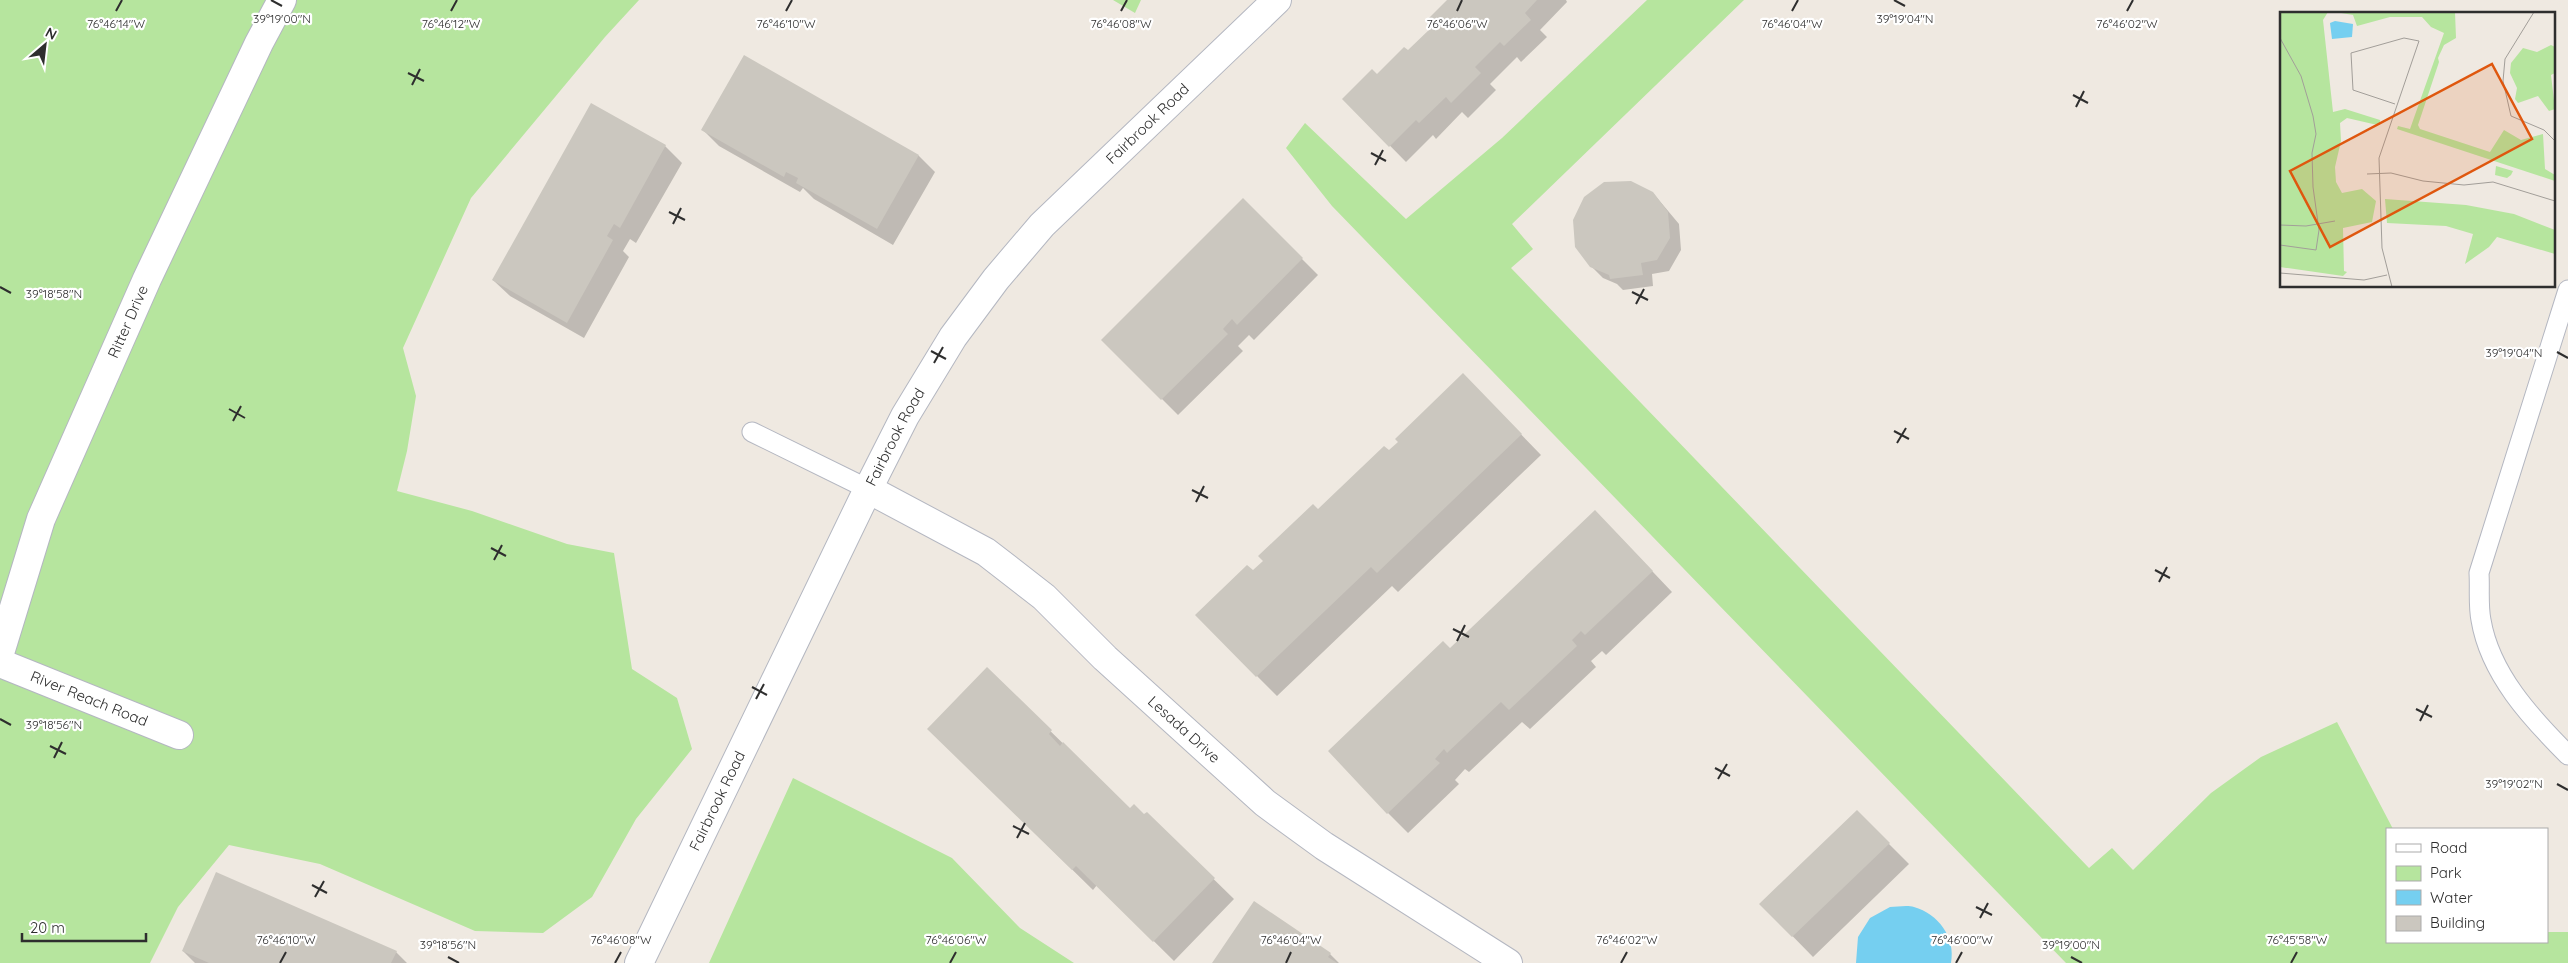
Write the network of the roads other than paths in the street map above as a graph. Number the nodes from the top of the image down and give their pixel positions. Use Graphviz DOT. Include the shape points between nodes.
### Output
graph roads {
  1 [pos="282,0"];
  2 [pos="1277,0"];
  3 [pos="2568,290"];
  4 [pos="752,432"];
  5 [pos="868,489"];
  6 [pos="0,653"];
  7 [pos="0,663"];
  8 [pos="179,735"];
  9 [pos="2568,755"];
  10 [pos="639,963"];
  11 [pos="1508,963"];
  1 -- 6 [label="street, Ritter Drive" via="147,280 41,519"];
  2 -- 5 [label="street, Fairbrook Road" via="1042,225 996,279 953,337 905,416"];
  3 -- 9 [label="lane" via="2479,573 2481,620 2494,657 2508,684 2536,723"];
  4 -- 5 [label="lane"];
  5 -- 10 [label="street, Fairbrook Road"];
  5 -- 11 [label="street, Lesada Drive" via="986,552 1044,597 1105,658 1265,802 1324,846"];
  7 -- 8 [label="street, River Reach Road"];
}
